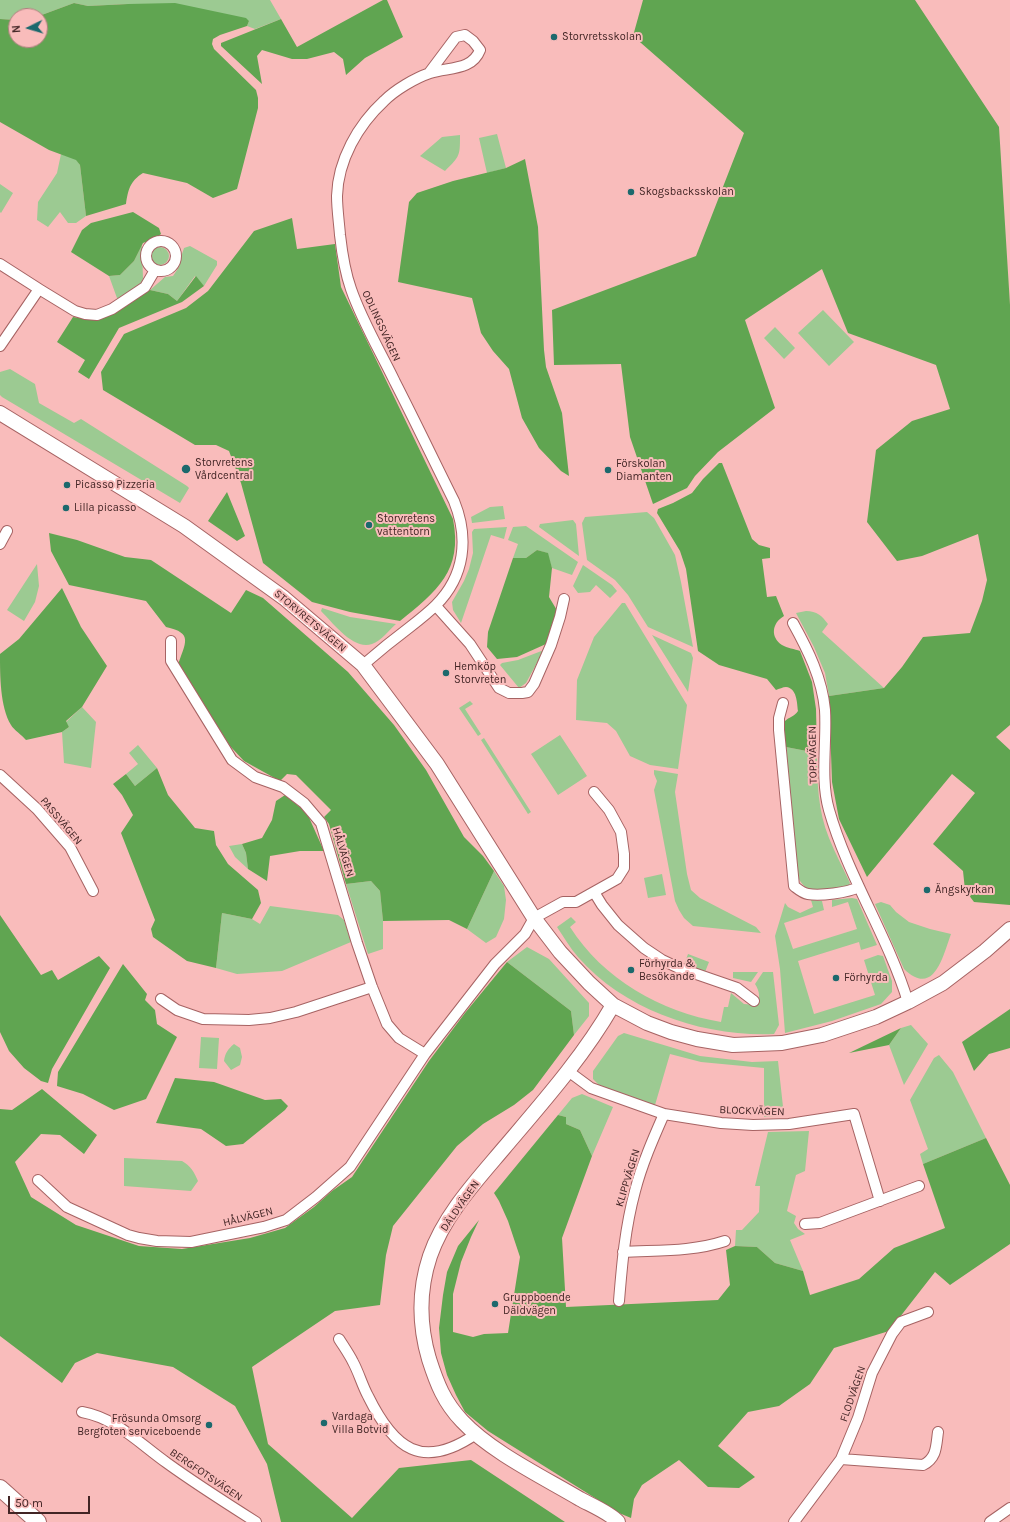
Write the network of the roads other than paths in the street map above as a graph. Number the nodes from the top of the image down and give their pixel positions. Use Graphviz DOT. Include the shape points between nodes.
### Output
graph roads {
  1 [pos="429,73"];
  2 [pos="0,264"];
  3 [pos="155,270"];
  4 [pos="39,289"];
  5 [pos="0,346"];
  6 [pos="0,413"];
  7 [pos="7,531"];
  8 [pos="0,544"];
  9 [pos="564,599"];
  10 [pos="436,606"];
  11 [pos="793,623"];
  12 [pos="171,641"];
  13 [pos="362,665"];
  14 [pos="783,702"];
  15 [pos="0,775"];
  16 [pos="594,792"];
  17 [pos="859,888"];
  18 [pos="93,891"];
  19 [pos="594,892"];
  20 [pos="534,918"];
  21 [pos="1010,929"];
  22 [pos="372,987"];
  23 [pos="161,999"];
  24 [pos="754,1001"];
  25 [pos="908,1002"];
  26 [pos="613,1005"];
  27 [pos="425,1054"];
  28 [pos="568,1071"];
  29 [pos="664,1114"];
  30 [pos="38,1180"];
  31 [pos="919,1186"];
  32 [pos="880,1202"];
  33 [pos="804,1224"];
  34 [pos="725,1241"];
  35 [pos="623,1252"];
  36 [pos="619,1301"];
  37 [pos="928,1312"];
  38 [pos="339,1339"];
  39 [pos="82,1412"];
  40 [pos="938,1432"];
  41 [pos="476,1434"];
  42 [pos="842,1459"];
  43 [pos="0,1488"];
  44 [pos="1010,1508"];
  45 [pos="38,1522"];
  46 [pos="256,1522"];
  47 [pos="618,1522"];
  48 [pos="794,1522"];
  49 [pos="990,1522"];
  1 -- 1 [label="street, ODLINGSVÄGEN" via="467,65 480,50 465,35 456,37"];
  1 -- 10 [label="street, ODLINGSVÄGEN" via="384,100 360,128 348,149 337,195 344,265 350,289 459,512 463,528 460,567 453,584"];
  2 -- 4 [label="street"];
  3 -- 4 [label="street" via="145,287 112,309 97,314 75,311"];
  4 -- 5 [label="street"];
  6 -- 13 [label="street, STORVRETSVÄGEN" via="184,526 284,598"];
  7 -- 8 [label="street"];
  9 -- 10 [label="street" via="551,645 534,684 528,692 522,693 509,693 499,688 470,644"];
  10 -- 13 [label="street, ODLINGSVÄGEN"];
  11 -- 17 [label="street, TOPPVÄGEN" via="815,666 820,683 825,710 828,808"];
  12 -- 22 [label="street, HÅLVÄGEN" via="171,661 232,760 255,777 282,787 304,803 321,823"];
  13 -- 20 [label="street, STORVRETSVÄGEN" via="437,764"];
  14 -- 17 [label="street" via="779,730 794,886 807,894"];
  15 -- 18 [label="street, PASSVÄGEN" via="37,809 70,847"];
  16 -- 19 [label="street" via="609,810 621,832 624,854 624,868 617,879"];
  17 -- 25 [label="street, TOPPVÄGEN" via="901,978"];
  19 -- 20 [label="street" via="576,902 563,902"];
  19 -- 24 [label="street" via="618,925 644,948 679,968 737,988"];
  20 -- 26 [label="street, STORVRETSVÄGEN" via="560,952"];
  20 -- 27 [label="street, HÅLVÄGEN" via="524,934 495,964"];
  21 -- 25 [label="street, STORVRETSVÄGEN" via="943,983"];
  22 -- 23 [label="street" via="296,1012 250,1020 203,1019 177,1010"];
  22 -- 27 [label="street, HÅLVÄGEN" via="387,1024 399,1038"];
  25 -- 26 [label="street, STORVRETSVÄGEN" via="846,1028 782,1043 759,1045 733,1045 671,1032"];
  26 -- 28 [label="street, DÄLDVÄGEN"];
  27 -- 30 [label="street, HÅLVÄGEN" via="346,1171 286,1220 272,1225 191,1242 139,1238 67,1207"];
  28 -- 29 [label="street, BLOCKVÄGEN" via="591,1088"];
  28 -- 41 [label="street, DÄLDVÄGEN" via="474,1184 447,1221 430,1255 421,1306 423,1330 433,1372 447,1403"];
  29 -- 32 [label="street, BLOCKVÄGEN" via="753,1125 789,1124 854,1114"];
  29 -- 35 [label="street, KLIPPVÄGEN" via="637,1183"];
  31 -- 32 [label="street"];
  32 -- 33 [label="street" via="820,1223"];
  34 -- 35 [label="street" via="710,1246 675,1250"];
  35 -- 36 [label="street, KLIPPVÄGEN"];
  37 -- 42 [label="street, FLODVÄGEN" via="901,1322 892,1334 872,1373"];
  38 -- 41 [label="street" via="354,1363 376,1410 397,1440 405,1446 416,1451 438,1452 461,1445"];
  39 -- 46 [label="street, BERGFOTSVÄGEN" via="108,1420"];
  40 -- 42 [label="street" via="931,1461 923,1465"];
  41 -- 47 [label="street, DÄLDVÄGEN"];
  42 -- 48 [label="street, FLODVÄGEN"];
  43 -- 45 [label="main road"];
  44 -- 49 [label="street"];
}
